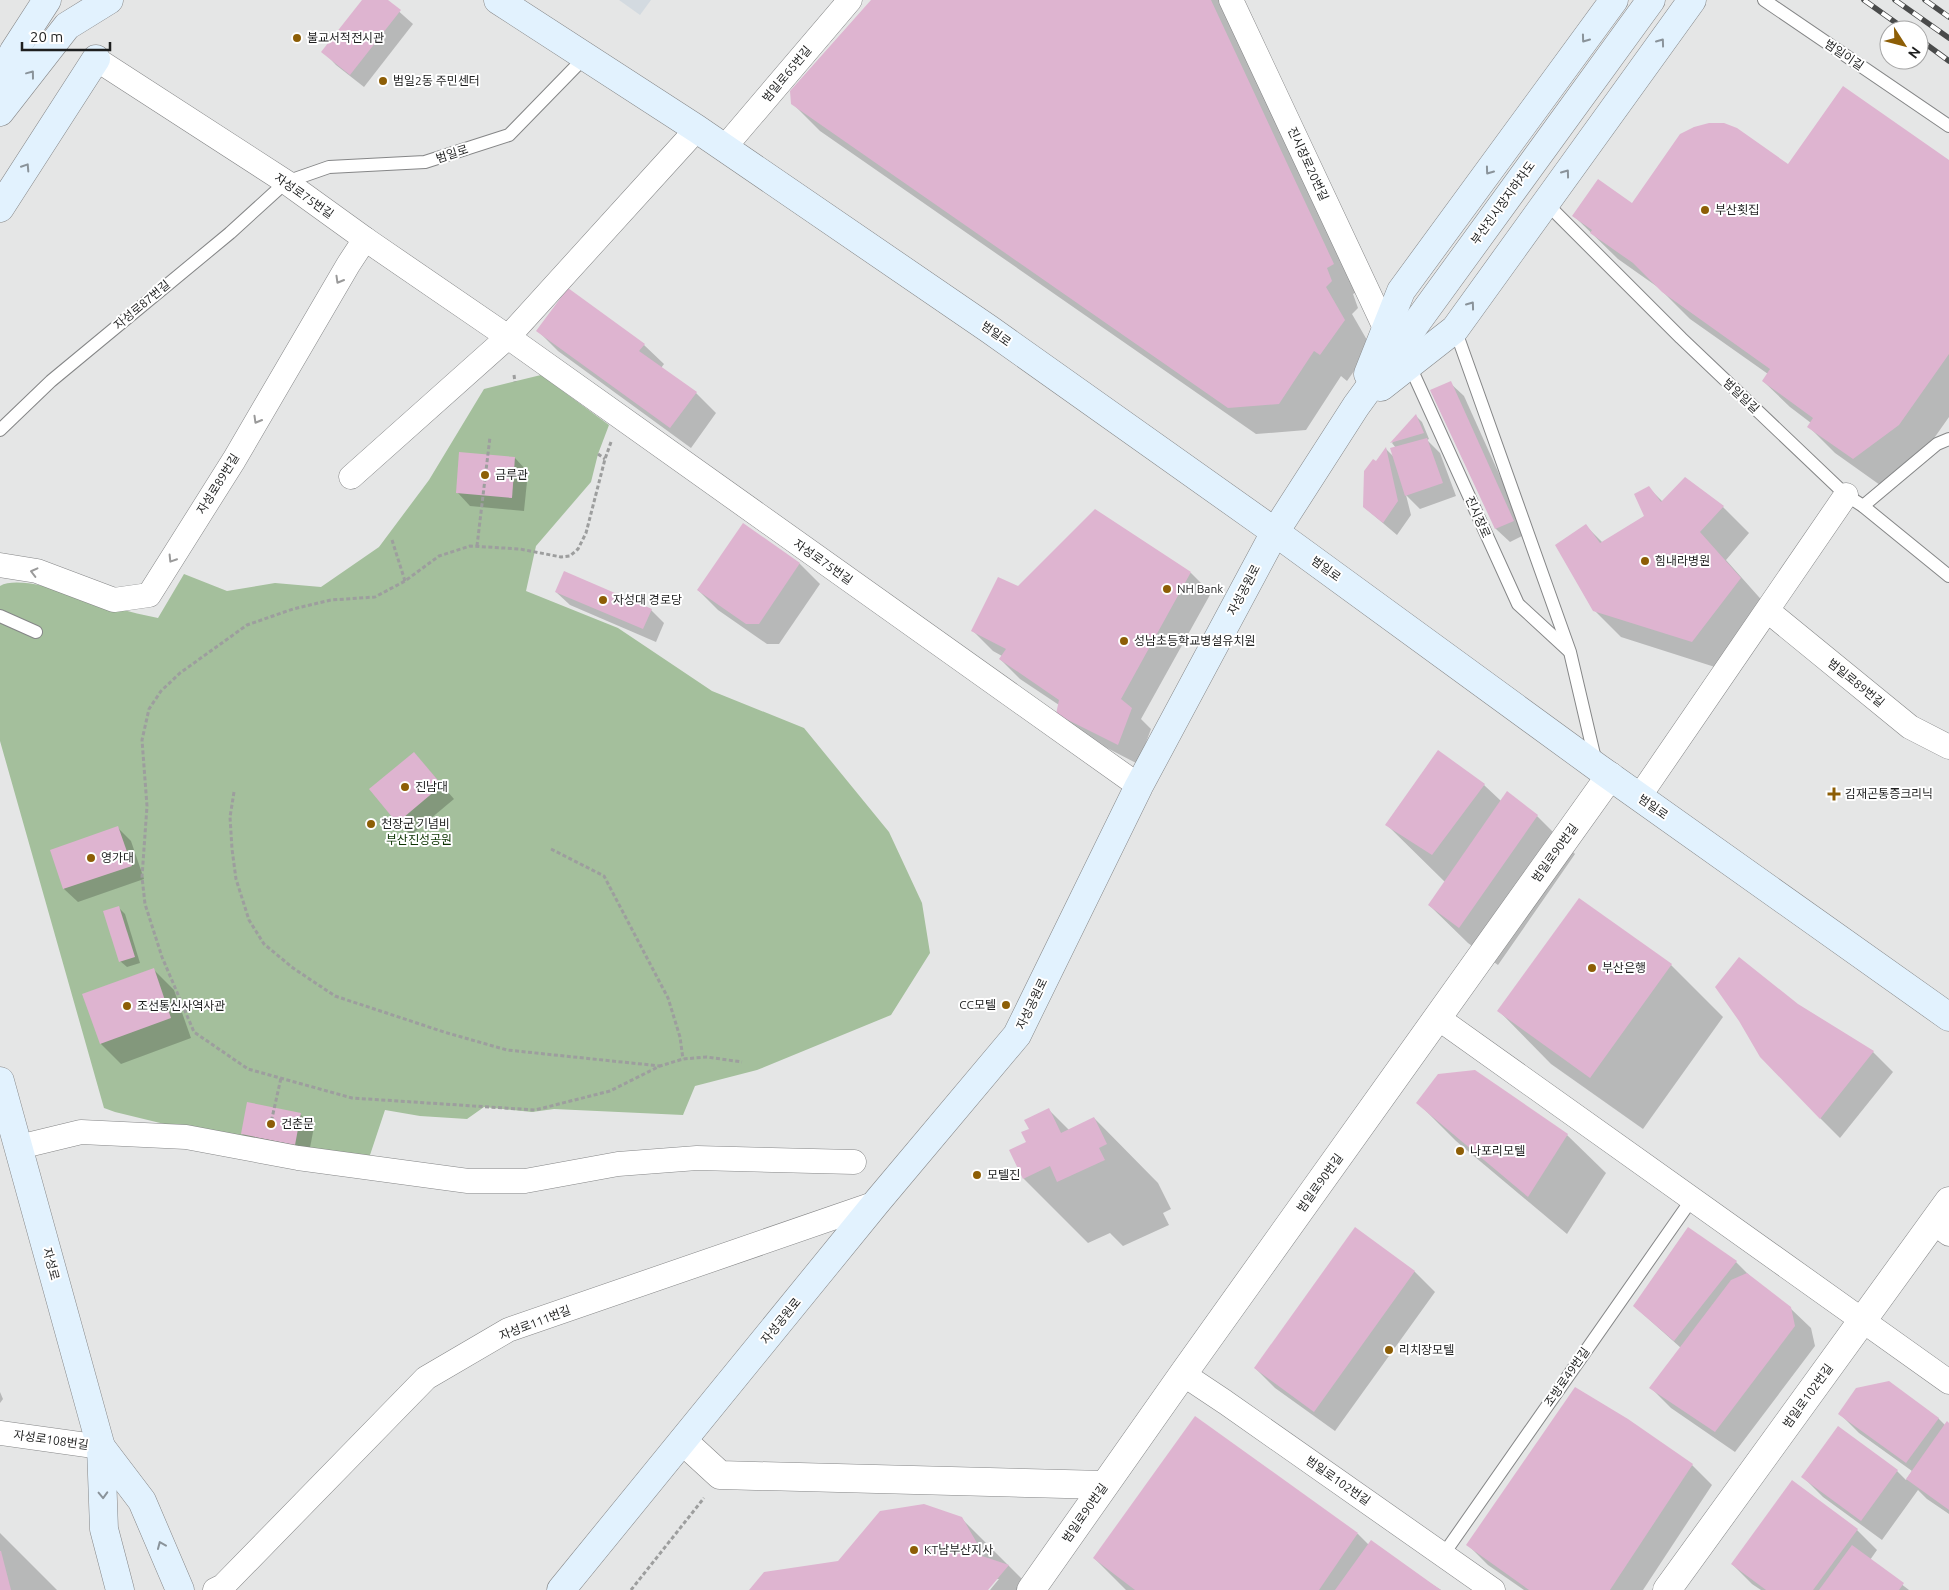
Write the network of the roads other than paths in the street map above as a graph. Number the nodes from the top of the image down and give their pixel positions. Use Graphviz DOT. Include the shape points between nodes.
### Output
graph roads {
  1 [pos="47,0"];
  2 [pos="109,0"];
  3 [pos="498,0"];
  4 [pos="850,0"];
  5 [pos="1231,0"];
  6 [pos="1614,0"];
  7 [pos="1651,0"];
  8 [pos="1692,0"];
  9 [pos="1764,0"];
  10 [pos="586,56"];
  11 [pos="96,59"];
  12 [pos="0,78"];
  13 [pos="0,112"];
  14 [pos="1949,126"];
  15 [pos="697,129"];
  16 [pos="724,148"];
  17 [pos="286,182"];
  18 [pos="1545,202"];
  19 [pos="0,208"];
  20 [pos="365,239"];
  21 [pos="1385,328"];
  22 [pos="1455,329"];
  23 [pos="508,337"];
  24 [pos="1409,364"];
  25 [pos="1356,406"];
  26 [pos="0,430"];
  27 [pos="1949,439"];
  28 [pos="351,478"];
  29 [pos="1854,500"];
  30 [pos="1275,532"];
  31 [pos="0,565"];
  32 [pos="1949,576"];
  33 [pos="1768,611"];
  34 [pos="0,616"];
  35 [pos="36,632"];
  36 [pos="1570,652"];
  37 [pos="1949,747"];
  38 [pos="1604,772"];
  39 [pos="1139,786"];
  40 [pos="1639,797"];
  41 [pos="1949,1017"];
  42 [pos="1438,1018"];
  43 [pos="0,1081"];
  44 [pos="19,1147"];
  45 [pos="854,1162"];
  46 [pos="1692,1199"];
  47 [pos="876,1203"];
  48 [pos="1944,1219"];
  49 [pos="1862,1320"];
  50 [pos="1183,1374"];
  51 [pos="1949,1382"];
  52 [pos="0,1433"];
  53 [pos="683,1441"];
  54 [pos="101,1447"];
  55 [pos="1104,1485"];
  56 [pos="1443,1555"];
  57 [pos="1676,1587"];
  58 [pos="120,1590"];
  59 [pos="180,1590"];
  60 [pos="215,1590"];
  61 [pos="561,1590"];
  62 [pos="1031,1590"];
  63 [pos="1493,1590"];
  1 -- 12 [label="main road"];
  13 -- 2 [label="main road, one-way" via="67,26"];
  3 -- 10 [label="main road, 범일로"];
  4 -- 16 [label="street, 범일로65번길"];
  5 -- 21 [label="street, 진시장로20번길"];
  6 -- 21 [label="main road, one-way" via="1401,291"];
  7 -- 25 [label="main road, 부산진시장지하차도"];
  18 -- 8 [label="main road, one-way"];
  9 -- 14 [label="lane, 범일이길"];
  10 -- 15 [label="main road, 범일로"];
  10 -- 17 [label="lane, 범일로" via="509,134 426,162 329,167"];
  11 -- 17 [label="street, 자성로75번길"];
  19 -- 11 [label="main road, one-way"];
  15 -- 16 [label="main road, 범일로"];
  15 -- 23 [label="street"];
  16 -- 30 [label="main road, 범일로" via="989,329"];
  17 -- 20 [label="street, 자성로75번길"];
  17 -- 26 [label="lane, 자성로87번길" via="230,233 51,381"];
  22 -- 18 [label="main road, one-way"];
  18 -- 29 [label="lane, 범일일길" via="1680,338"];
  20 -- 23 [label="street, 자성로75번길"];
  20 -- 31 [label="street, 자성로89번길, one-way" via="234,460 149,595 114,600 37,572"];
  21 -- 25 [label="main road"];
  22 -- 24 [label="main road"];
  22 -- 36 [label="lane"];
  23 -- 28 [label="street"];
  23 -- 39 [label="street, 자성로75번길"];
  24 -- 25 [label="main road"];
  24 -- 36 [label="lane, 진시장로" via="1518,604"];
  25 -- 30 [label="main road"];
  27 -- 29 [label="lane"];
  29 -- 32 [label="lane, 범일일길"];
  29 -- 33 [label="street"];
  30 -- 38 [label="main road, 범일로"];
  30 -- 39 [label="main road, 자성공원로"];
  33 -- 37 [label="street, 범일로89번길" via="1910,727"];
  33 -- 40 [label="street"];
  34 -- 35 [label="lane"];
  36 -- 38 [label="lane"];
  38 -- 40 [label="main road, 범일로"];
  38 -- 42 [label="street, 범일로90번길"];
  39 -- 47 [label="main road, 자성공원로" via="1018,1035"];
  40 -- 41 [label="main road, 범일로"];
  42 -- 46 [label="street"];
  42 -- 50 [label="street, 범일로90번길"];
  43 -- 44 [label="main road, 자성로"];
  44 -- 45 [label="street" via="81,1132 186,1137 265,1152 468,1181 526,1181 618,1164 680,1159"];
  44 -- 54 [label="main road, 자성로"];
  46 -- 49 [label="street"];
  46 -- 56 [label="lane, 조방로49번길"];
  47 -- 53 [label="main road, 자성공원로"];
  47 -- 60 [label="street, 자성로111번길" via="508,1330 426,1378 223,1586"];
  48 -- 49 [label="street, 범일로102번길"];
  49 -- 51 [label="street"];
  49 -- 57 [label="street, 범일로102번길"];
  50 -- 55 [label="street, 범일로90번길"];
  50 -- 56 [label="street, 범일로102번길"];
  52 -- 54 [label="street, 자성로108번길"];
  53 -- 55 [label="street" via="720,1475"];
  53 -- 61 [label="main road, 자성공원로"];
  54 -- 58 [label="main road, 자성로, one-way" via="104,1529"];
  59 -- 54 [label="main road, 자성로, one-way" via="142,1501"];
  55 -- 62 [label="street, 범일로90번길"];
  56 -- 63 [label="street, 범일로102번길"];
}
